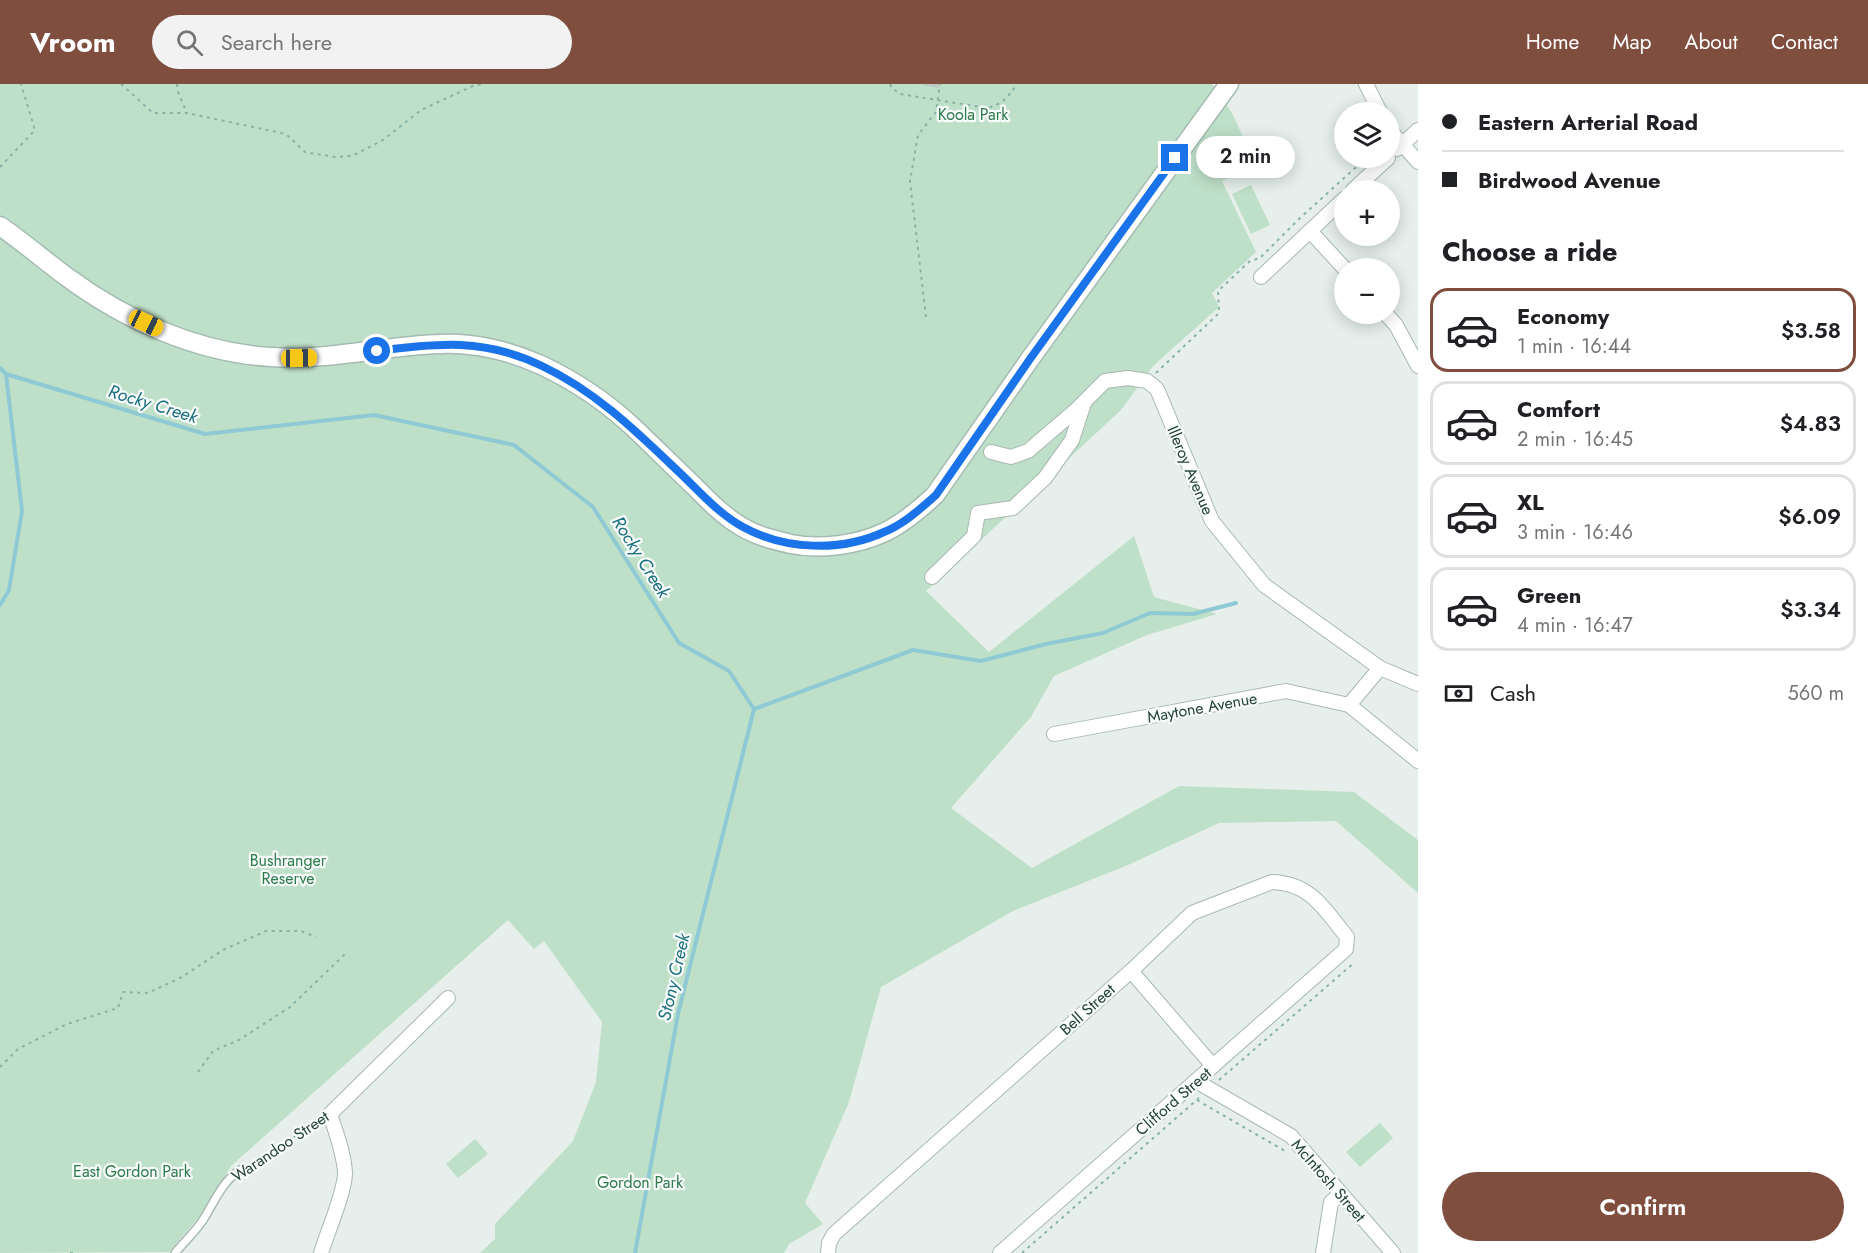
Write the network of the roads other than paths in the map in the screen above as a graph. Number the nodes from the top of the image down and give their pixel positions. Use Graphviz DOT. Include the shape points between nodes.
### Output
graph roads {
  1 [pos="1228,84"];
  2 [pos="1366,84"];
  3 [pos="1375,102"];
  4 [pos="1418,130"];
  5 [pos="1400,142"];
  6 [pos="1402,144"];
  7 [pos="1418,162"];
  8 [pos="1377,168"];
  9 [pos="1364,180"];
  10 [pos="1334,208"];
  11 [pos="0,226"];
  12 [pos="1310,231"];
  13 [pos="1335,258"];
  14 [pos="1261,277"];
  15 [pos="1395,324"];
  16 [pos="1418,366"];
  17 [pos="1086,398"];
  18 [pos="991,452"];
  19 [pos="932,577"];
  20 [pos="1380,668"];
  21 [pos="1418,684"];
  22 [pos="1349,705"];
  23 [pos="1054,734"];
  24 [pos="1418,761"];
  25 [pos="1346,949"];
  26 [pos="1131,970"];
  27 [pos="448,998"];
  28 [pos="1213,1066"];
  29 [pos="1196,1081"];
  30 [pos="242,1169"];
  31 [pos="1341,1194"];
  32 [pos="176,1253"];
  33 [pos="321,1253"];
  34 [pos="828,1253"];
  35 [pos="1000,1253"];
  36 [pos="1323,1253"];
  37 [pos="1393,1253"];
  1 -- 11 [label="main road" via="1030,359 980,450 944,500 888,542 857,552 794,555 737,537 711,519 689,496 631,425 584,388 543,366 469,345 419,345 325,357 270,357 223,350 137,319 69,278"];
  2 -- 3 [label="street"];
  4 -- 6 [label="street"];
  5 -- 6 [label="street"];
  6 -- 7 [label="street"];
  8 -- 9 [label="street"];
  10 -- 12 [label="street"];
  12 -- 13 [label="street"];
  12 -- 14 [label="street"];
  15 -- 16 [label="street"];
  17 -- 18 [label="street, Illeroy Avenue" via="1028,451 1011,457"];
  17 -- 19 [label="street" via="1072,440 1045,478 1013,508 978,513 974,536"];
  17 -- 20 [label="street, Illeroy Avenue" via="1105,381 1128,378 1147,381 1157,389 1212,521 1264,585"];
  20 -- 21 [label="street, Illeroy Avenue"];
  20 -- 22 [label="street"];
  22 -- 23 [label="street, Maytone Avenue" via="1286,691"];
  22 -- 24 [label="street, Maytone Avenue"];
  25 -- 26 [label="street, Bell Street" via="1347,937 1310,894 1299,886 1272,882 1192,913"];
  25 -- 28 [label="street, Clifford Street"];
  26 -- 28 [label="street"];
  26 -- 34 [label="street, Bell Street" via="834,1234"];
  27 -- 33 [label="street, Warandoo Street" via="330,1114 345,1174"];
  28 -- 29 [label="street, Clifford Street"];
  29 -- 31 [label="street, McIntosh Street" via="1291,1136"];
  29 -- 35 [label="street, Clifford Street"];
  30 -- 32 [label="lane, Warandoo Street" via="227,1181"];
  31 -- 36 [label="street" via="1331,1202"];
  31 -- 37 [label="street, McIntosh Street"];
}
